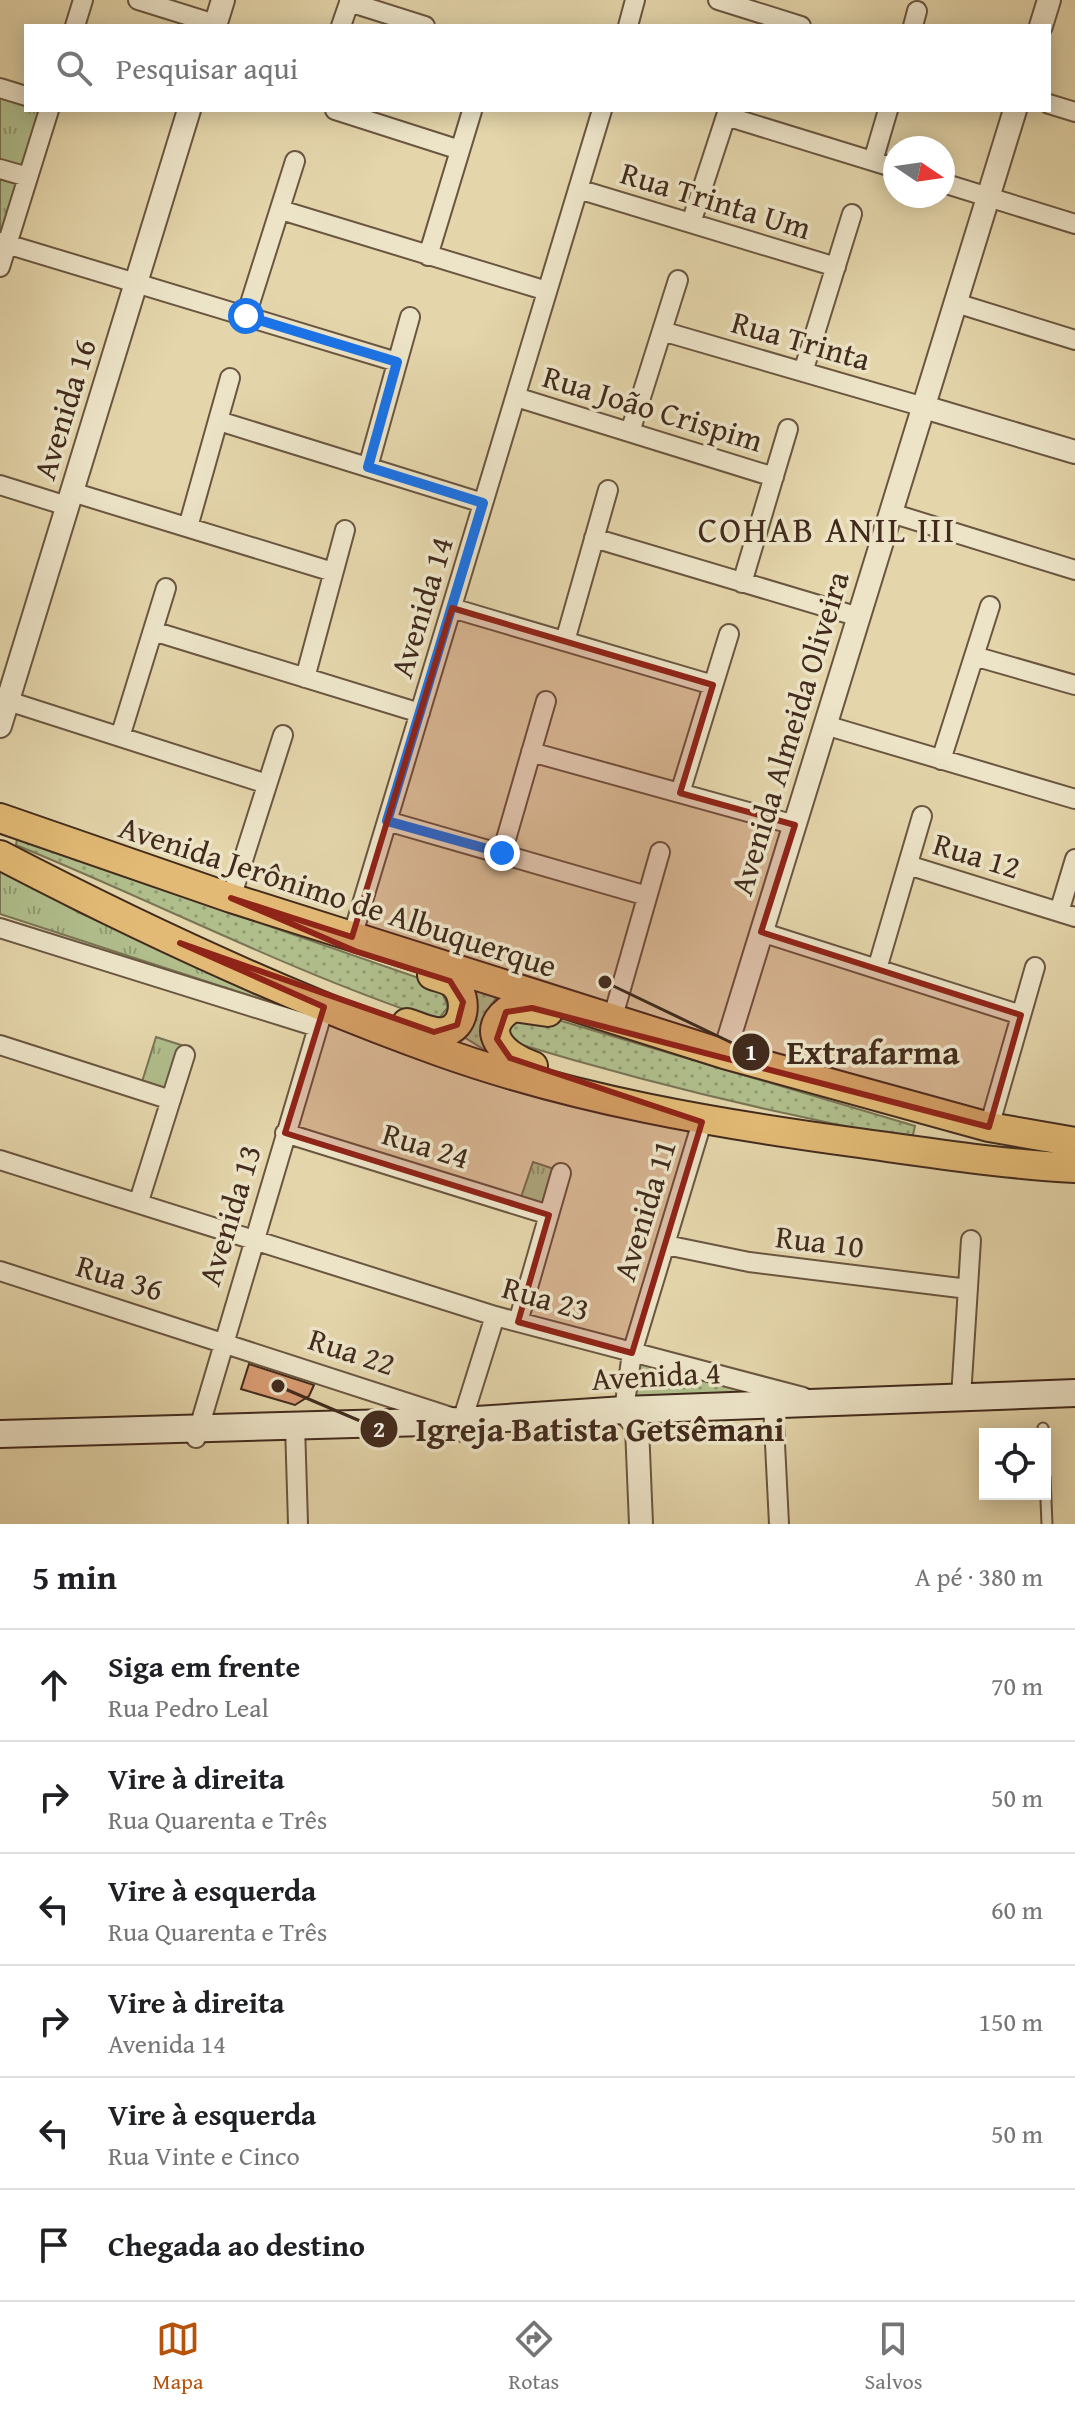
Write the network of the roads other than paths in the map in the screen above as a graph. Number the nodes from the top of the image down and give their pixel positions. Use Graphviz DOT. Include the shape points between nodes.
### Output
graph roads {
  1 [pos="83,0"];
  2 [pos="138,0"];
  3 [pos="223,0"];
  4 [pos="635,0"];
  5 [pos="718,0"];
  6 [pos="1049,0"];
  7 [pos="349,1"];
  8 [pos="76,24"];
  9 [pos="212,24"];
  10 [pos="215,24"];
  11 [pos="342,24"];
  12 [pos="419,24"];
  13 [pos="629,24"];
  14 [pos="795,24"];
  15 [pos="1042,24"];
  16 [pos="0,88"];
  17 [pos="24,95"];
  18 [pos="1051,105"];
  19 [pos="48,112"];
  20 [pos="188,112"];
  21 [pos="341,112"];
  22 [pos="472,112"];
  23 [pos="601,112"];
  24 [pos="887,112"];
  25 [pos="1014,112"];
  26 [pos="1075,112"];
  27 [pos="727,113"];
  28 [pos="460,150"];
  29 [pos="295,161"];
  30 [pos="873,161"];
  31 [pos="883,164"];
  32 [pos="0,169"];
  33 [pos="28,177"];
  34 [pos="955,187"];
  35 [pos="578,189"];
  36 [pos="988,197"];
  37 [pos="281,210"];
  38 [pos="852,214"];
  39 [pos="691,223"];
  40 [pos="1075,224"];
  41 [pos="4,243"];
  42 [pos="428,256"];
  43 [pos="0,267"];
  44 [pos="836,267"];
  45 [pos="678,280"];
  46 [pos="136,282"];
  47 [pos="547,291"];
  48 [pos="956,303"];
  49 [pos="246,316"];
  50 [pos="410,317"];
  51 [pos="662,331"];
  52 [pos="1075,340"];
  53 [pos="397,362"];
  54 [pos="803,372"];
  55 [pos="230,378"];
  56 [pos="516,397"];
  57 [pos="924,407"];
  58 [pos="219,421"];
  59 [pos="788,429"];
  60 [pos="630,432"];
  61 [pos="1075,452"];
  62 [pos="368,467"];
  63 [pos="774,477"];
  64 [pos="0,485"];
  65 [pos="608,490"];
  66 [pos="70,499"];
  67 [pos="483,503"];
  68 [pos="891,513"];
  69 [pos="188,527"];
  70 [pos="345,530"];
  71 [pos="594,538"];
  72 [pos="1075,570"];
  73 [pos="333,572"];
  74 [pos="742,583"];
  75 [pos="166,588"];
  76 [pos="990,606"];
  77 [pos="452,608"];
  78 [pos="859,617"];
  79 [pos="153,631"];
  80 [pos="729,634"];
  81 [pos="565,641"];
  82 [pos="974,656"];
  83 [pos="305,678"];
  84 [pos="713,685"];
  85 [pos="1075,685"];
  86 [pos="8,701"];
  87 [pos="546,701"];
  88 [pos="420,713"];
  89 [pos="825,725"];
  90 [pos="0,726"];
  91 [pos="283,735"];
  92 [pos="120,737"];
  93 [pos="531,752"];
  94 [pos="941,760"];
  95 [pos="267,784"];
  96 [pos="680,793"];
  97 [pos="1075,799"];
  98 [pos="922,816"];
  99 [pos="0,818"];
  100 [pos="387,821"];
  101 [pos="795,825"];
  102 [pos="660,852"];
  103 [pos="502,853"];
  104 [pos="0,855"];
  105 [pos="1075,859"];
  106 [pos="908,865"];
  107 [pos="647,896"];
  108 [pos="231,898"];
  109 [pos="1067,914"];
  110 [pos="0,928"];
  111 [pos="761,932"];
  112 [pos="352,937"];
  113 [pos="180,943"];
  114 [pos="1035,967"];
  115 [pos="877,969"];
  116 [pos="1021,1015"];
  117 [pos="320,1017"];
  118 [pos="612,1020"];
  119 [pos="0,1045"];
  120 [pos="724,1054"];
  121 [pos="185,1055"];
  122 [pos="171,1100"];
  123 [pos="702,1122"];
  124 [pos="989,1127"];
  125 [pos="285,1133"];
  126 [pos="1075,1142"];
  127 [pos="0,1160"];
  128 [pos="1075,1168"];
  129 [pos="561,1173"];
  130 [pos="139,1201"];
  131 [pos="549,1215"];
  132 [pos="254,1237"];
  133 [pos="971,1240"];
  134 [pos="666,1245"];
  135 [pos="0,1271"];
  136 [pos="968,1289"];
  137 [pos="495,1316"];
  138 [pos="518,1322"];
  139 [pos="223,1341"];
  140 [pos="632,1353"];
  141 [pos="1075,1393"];
  142 [pos="961,1397"];
  143 [pos="825,1402"];
  144 [pos="1075,1409"];
  145 [pos="774,1413"];
  146 [pos="628,1421"];
  147 [pos="462,1426"];
  148 [pos="295,1432"];
  149 [pos="0,1434"];
  150 [pos="196,1435"];
  151 [pos="0,1448"];
  152 [pos="1046,1500"];
  153 [pos="298,1524"];
  154 [pos="628,1524"];
  155 [pos="641,1524"];
  156 [pos="779,1524"];
  157 [pos="1047,1524"];
  1 -- 8 [label="street"];
  2 -- 9 [label="street"];
  3 -- 10 [label="street"];
  4 -- 13 [label="street"];
  5 -- 14 [label="street"];
  6 -- 15 [label="street"];
  7 -- 11 [label="street"];
  7 -- 12 [label="street"];
  16 -- 17 [label="street"];
  18 -- 26 [label="street"];
  19 -- 33 [label="street"];
  20 -- 46 [label="street, Avenida 16"];
  21 -- 28 [label="street"];
  22 -- 28 [label="street"];
  23 -- 35 [label="street, Avenida 14"];
  24 -- 30 [label="street"];
  25 -- 36 [label="street, Avenida Almeida Oliveira"];
  27 -- 30 [label="street"];
  27 -- 39 [label="street"];
  28 -- 42 [label="street"];
  29 -- 37 [label="street"];
  30 -- 31 [label="street"];
  32 -- 33 [label="street"];
  33 -- 41 [label="street"];
  34 -- 36 [label="street"];
  35 -- 39 [label="street, Rua Trinta Um"];
  35 -- 47 [label="street, Avenida 14"];
  36 -- 40 [label="street"];
  36 -- 48 [label="street, Avenida Almeida Oliveira"];
  37 -- 42 [label="street"];
  37 -- 49 [label="street"];
  38 -- 44 [label="street, Rua Trinta Um"];
  39 -- 44 [label="street, Rua Trinta Um"];
  41 -- 43 [label="street"];
  41 -- 46 [label="street"];
  42 -- 47 [label="street"];
  44 -- 54 [label="street, Rua Trinta Um"];
  45 -- 51 [label="street"];
  46 -- 49 [label="street"];
  46 -- 66 [label="street, Avenida 16"];
  47 -- 56 [label="street, Avenida 14"];
  48 -- 52 [label="street"];
  48 -- 57 [label="street, Avenida Almeida Oliveira"];
  49 -- 53 [label="street"];
  50 -- 53 [label="street"];
  51 -- 54 [label="street, Rua Trinta"];
  51 -- 60 [label="street"];
  53 -- 62 [label="street"];
  54 -- 57 [label="street, Rua Trinta"];
  55 -- 58 [label="street"];
  56 -- 60 [label="street, Rua João Crispim"];
  56 -- 67 [label="street, Avenida 14"];
  57 -- 61 [label="street"];
  57 -- 68 [label="street, Avenida Almeida Oliveira"];
  58 -- 62 [label="street"];
  58 -- 69 [label="street"];
  59 -- 63 [label="street"];
  60 -- 63 [label="street, Rua João Crispim"];
  62 -- 67 [label="street"];
  63 -- 74 [label="street"];
  64 -- 66 [label="street"];
  65 -- 71 [label="street"];
  66 -- 69 [label="street"];
  66 -- 86 [label="street, Avenida 16"];
  67 -- 77 [label="street, Avenida 14"];
  68 -- 72 [label="street"];
  68 -- 78 [label="street, Avenida Almeida Oliveira"];
  69 -- 73 [label="street"];
  70 -- 73 [label="street"];
  71 -- 74 [label="street"];
  71 -- 81 [label="street"];
  73 -- 83 [label="street"];
  74 -- 78 [label="street"];
  75 -- 79 [label="street"];
  76 -- 82 [label="street"];
  77 -- 81 [label="street"];
  77 -- 88 [label="street, Avenida 14"];
  78 -- 89 [label="street, Avenida Almeida Oliveira"];
  79 -- 83 [label="street"];
  79 -- 92 [label="street"];
  80 -- 84 [label="street"];
  81 -- 84 [label="street"];
  82 -- 85 [label="street"];
  82 -- 94 [label="street"];
  83 -- 88 [label="street"];
  84 -- 96 [label="street"];
  86 -- 90 [label="street, Avenida 16"];
  86 -- 92 [label="street"];
  87 -- 93 [label="street"];
  88 -- 100 [label="street, Avenida 14"];
  89 -- 94 [label="street"];
  89 -- 101 [label="street, Avenida Almeida Oliveira"];
  91 -- 95 [label="street"];
  92 -- 95 [label="street"];
  93 -- 96 [label="street"];
  93 -- 103 [label="street"];
  94 -- 97 [label="street"];
  95 -- 108 [label="street"];
  96 -- 101 [label="street"];
  98 -- 106 [label="street, Rua 12"];
  99 -- 108 [label="main road, Avenida Jerônimo de Albuquerque"];
  100 -- 103 [label="street"];
  100 -- 112 [label="street, Avenida 14"];
  101 -- 111 [label="street, Avenida Almeida Oliveira"];
  102 -- 107 [label="street"];
  103 -- 107 [label="street"];
  104 -- 113 [label="main road"];
  105 -- 109 [label="street"];
  106 -- 109 [label="street, Rua 12"];
  106 -- 115 [label="street, Rua 12"];
  107 -- 118 [label="street"];
  108 -- 112 [label="main road, Avenida Jerônimo de Albuquerque"];
  108 -- 113 [label="main road" via="355,951 450,981 462,997 460,1020 448,1031 434,1032"];
  110 -- 117 [label="street"];
  111 -- 115 [label="street"];
  111 -- 120 [label="street, Avenida Almeida Oliveira"];
  112 -- 118 [label="main road, Avenida Jerônimo de Albuquerque"];
  113 -- 117 [label="main road"];
  114 -- 116 [label="street"];
  115 -- 116 [label="street"];
  116 -- 124 [label="street"];
  117 -- 123 [label="main road"];
  117 -- 125 [label="street, Avenida 13"];
  118 -- 120 [label="main road, Avenida Jerônimo de Albuquerque"];
  119 -- 122 [label="street"];
  120 -- 123 [label="main road" via="635,1037 522,1006 509,1009 499,1024 498,1044 515,1060"];
  120 -- 124 [label="main road, Avenida Jerônimo de Albuquerque"];
  121 -- 122 [label="street"];
  122 -- 130 [label="street"];
  123 -- 128 [label="main road"];
  123 -- 134 [label="street, Avenida 11"];
  124 -- 126 [label="main road, Avenida Jerônimo de Albuquerque"];
  125 -- 131 [label="street, Rua 24"];
  125 -- 132 [label="street, Avenida 13"];
  127 -- 130 [label="street, Rua 23"];
  129 -- 131 [label="street"];
  130 -- 132 [label="street, Rua 23"];
  131 -- 138 [label="street"];
  132 -- 137 [label="street, Rua 23"];
  132 -- 139 [label="street, Avenida 13"];
  133 -- 136 [label="street"];
  134 -- 136 [label="street, Rua 10" via="749,1262"];
  134 -- 140 [label="street, Avenida 11"];
  135 -- 139 [label="street, Rua 36"];
  136 -- 142 [label="street"];
  137 -- 138 [label="street, Rua 23"];
  137 -- 147 [label="street"];
  138 -- 140 [label="street, Rua 23"];
  139 -- 147 [label="street, Rua 22"];
  139 -- 150 [label="street, Avenida 13"];
  140 -- 143 [label="street, Rua 23"];
  140 -- 146 [label="street, Avenida 11"];
  141 -- 142 [label="main road, Avenida 4"];
  142 -- 143 [label="main road, Avenida 4"];
  143 -- 145 [label="main road, Avenida 4"];
  144 -- 145 [label="main road, Avenida 4"];
  145 -- 146 [label="main road, Avenida 4"];
  145 -- 156 [label="street"];
  146 -- 147 [label="main road, Avenida 4"];
  146 -- 154 [label="street"];
  146 -- 155 [label="street"];
  147 -- 148 [label="main road, Avenida 4"];
  148 -- 150 [label="main road, Avenida 4"];
  148 -- 153 [label="street"];
  149 -- 150 [label="main road, Avenida 4"];
  150 -- 151 [label="main road, Avenida 4"];
  152 -- 157 [label="lane"];
}
